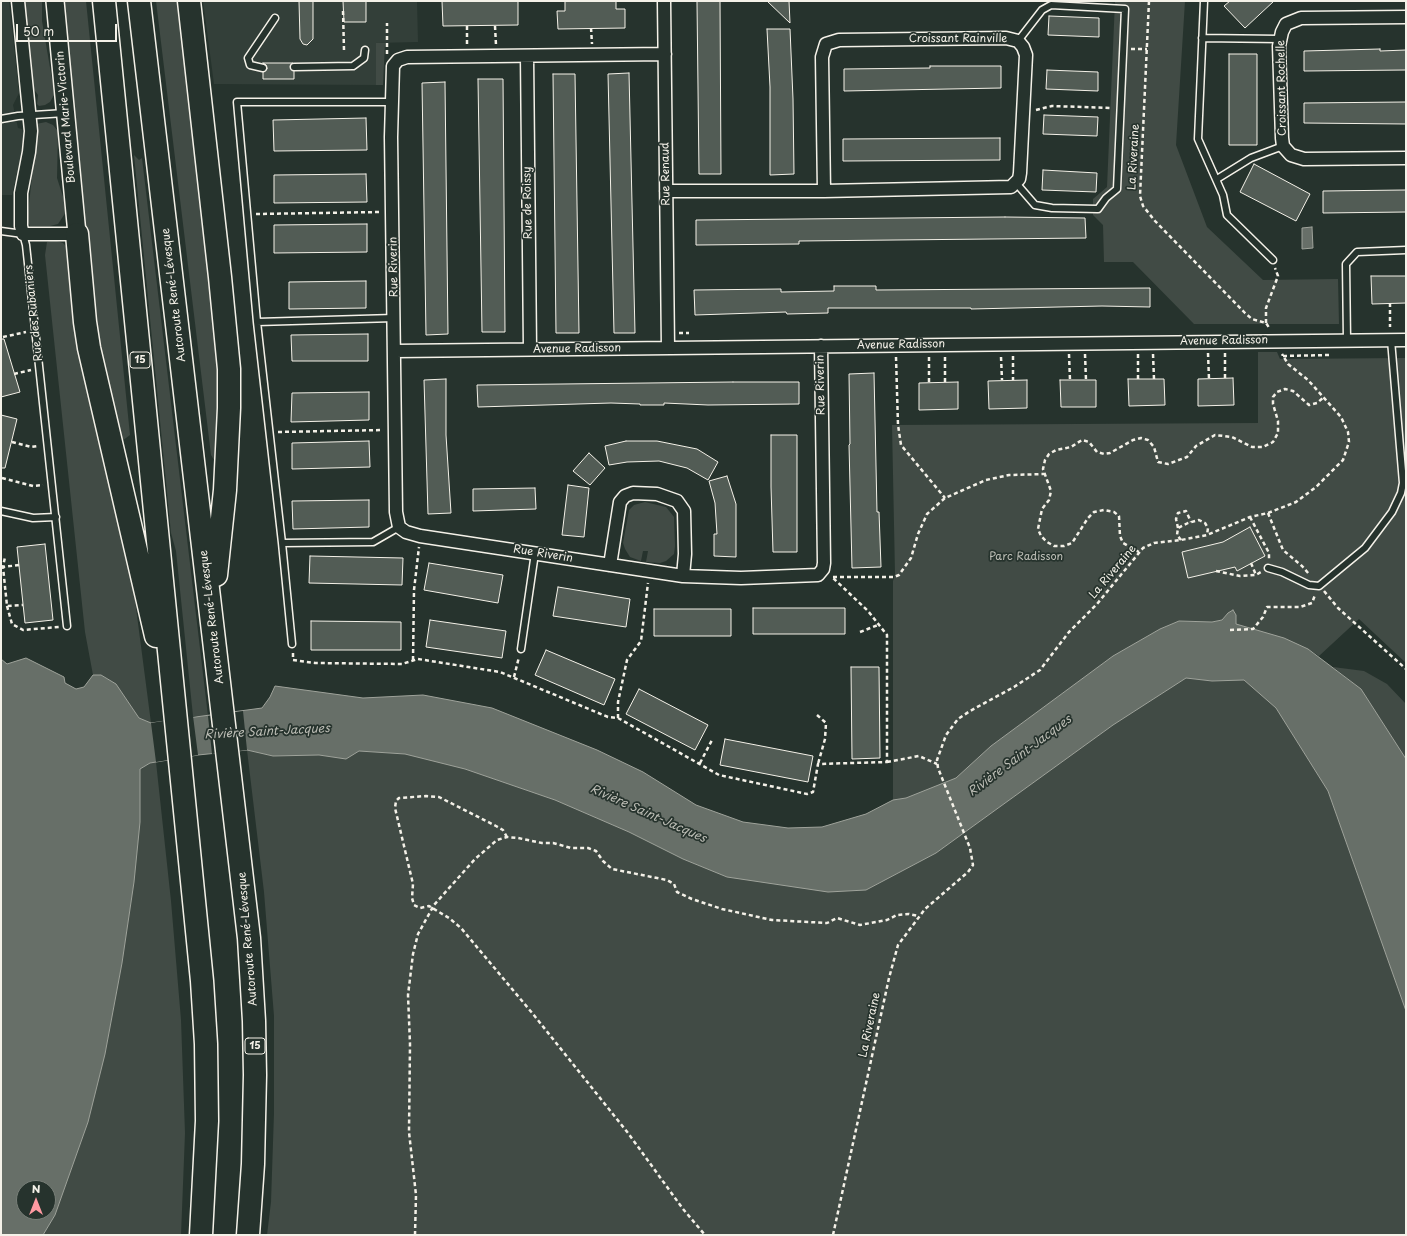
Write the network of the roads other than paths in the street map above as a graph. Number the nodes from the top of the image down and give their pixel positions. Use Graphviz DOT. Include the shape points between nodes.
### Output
graph roads {
  1 [pos="18,1"];
  2 [pos="55,1"];
  3 [pos="104,1"];
  4 [pos="139,1"];
  5 [pos="189,1"];
  6 [pos="664,1"];
  7 [pos="1204,1"];
  8 [pos="1406,17"];
  9 [pos="276,18"];
  10 [pos="1202,38"];
  11 [pos="1280,39"];
  12 [pos="1018,41"];
  13 [pos="364,50"];
  14 [pos="665,54"];
  15 [pos="527,56"];
  16 [pos="294,67"];
  17 [pos="263,68"];
  18 [pos="391,102"];
  19 [pos="65,113"];
  20 [pos="30,115"];
  21 [pos="1,119"];
  22 [pos="1283,146"];
  23 [pos="1406,158"];
  24 [pos="1217,180"];
  25 [pos="1016,183"];
  26 [pos="666,191"];
  27 [pos="824,191"];
  28 [pos="1,231"];
  29 [pos="23,234"];
  30 [pos="77,234"];
  31 [pos="1406,250"];
  32 [pos="1273,260"];
  33 [pos="394,318"];
  34 [pos="257,322"];
  35 [pos="1347,340"];
  36 [pos="1391,340"];
  37 [pos="1406,340"];
  38 [pos="820,346"];
  39 [pos="668,348"];
  40 [pos="530,349"];
  41 [pos="395,351"];
  42 [pos="1,511"];
  43 [pos="56,517"];
  44 [pos="399,527"];
  45 [pos="282,543"];
  46 [pos="535,553"];
  47 [pos="610,565"];
  48 [pos="1268,568"];
  49 [pos="684,576"];
  50 [pos="212,616"];
  51 [pos="68,626"];
  52 [pos="292,644"];
  53 [pos="521,649"];
  54 [pos="176,719"];
  55 [pos="201,1235"];
  56 [pos="248,1235"];
  1 -- 20 [label="street, Rue des Rubaniers"];
  2 -- 19 [label="main road, Boulevard Marie-Victorin"];
  3 -- 54 [label="highway, 15"];
  4 -- 50 [label="highway, Autoroute René-Lévesque / 15"];
  5 -- 50 [label="highway" via="229,369 225,490"];
  6 -- 14 [label="street, Rue Renaud"];
  7 -- 10 [label="lane"];
  8 -- 11 [label="street, Croissant Rochelle" via="1301,18 1286,24"];
  9 -- 17 [label="lane" via="248,58 250,65"];
  10 -- 11 [label="lane"];
  10 -- 24 [label="lane" via="1198,139"];
  11 -- 22 [label="street, Croissant Rochelle"];
  12 -- 25 [label="street, Croissant Rainville" via="1024,46 1026,55 1020,173"];
  12 -- 25 [label="lane" via="1042,10 1051,5 1124,8 1117,189 1098,209 1052,208 1035,205"];
  12 -- 27 [label="street, Croissant Rainville" via="1006,38 934,38 839,40 826,44 822,57"];
  13 -- 16 [label="lane" via="364,58 353,66"];
  14 -- 15 [label="street, Rue Riverin"];
  14 -- 26 [label="street, Rue Renaud"];
  15 -- 18 [label="street, Rue Riverin" via="407,57 398,60 392,69"];
  15 -- 40 [label="street, Rue de Roissy"];
  18 -- 33 [label="street, Rue Riverin"];
  18 -- 34 [label="lane" via="237,102"];
  19 -- 20 [label="lane"];
  19 -- 30 [label="main road, Boulevard Marie-Victorin"];
  20 -- 21 [label="lane"];
  20 -- 29 [label="street, Rue des Rubaniers" via="29,152 21,193 20,219"];
  22 -- 23 [label="street, Croissant Rochelle" via="1291,155 1304,159"];
  22 -- 24 [label="lane" via="1251,158"];
  24 -- 32 [label="lane" via="1227,215"];
  25 -- 27 [label="street" via="1004,188"];
  26 -- 27 [label="street"];
  26 -- 39 [label="street, Rue Renaud"];
  28 -- 29 [label="lane"];
  29 -- 30 [label="street"];
  29 -- 43 [label="lane, Rue des Rubaniers" via="28,254"];
  30 -- 54 [label="highway" via="85,322 90,348"];
  31 -- 35 [label="lane" via="1357,252 1346,264"];
  33 -- 34 [label="lane"];
  33 -- 41 [label="street, Rue Riverin"];
  34 -- 45 [label="lane"];
  35 -- 36 [label="street, Avenue Radisson"];
  35 -- 38 [label="street, Avenue Radisson"];
  36 -- 37 [label="street, Avenue Radisson"];
  36 -- 48 [label="lane" via="1402,483 1401,493 1392,512 1365,548 1319,586 1309,585"];
  38 -- 39 [label="street, Avenue Radisson"];
  38 -- 49 [label="street, Rue Riverin" via="823,569 818,575 813,576"];
  39 -- 40 [label="street, Avenue Radisson"];
  40 -- 41 [label="street, Avenue Radisson"];
  41 -- 44 [label="street, Rue Riverin" via="396,512"];
  42 -- 43 [label="lane" via="34,518"];
  43 -- 51 [label="lane, Rue des Rubaniers"];
  44 -- 45 [label="lane" via="373,542"];
  44 -- 46 [label="street, Rue Riverin" via="420,536"];
  45 -- 52 [label="lane"];
  46 -- 47 [label="street, Rue Riverin"];
  46 -- 53 [label="lane"];
  47 -- 49 [label="street, Rue Riverin"];
  47 -- 49 [label="street" via="620,502 625,496 633,493 657,494 677,501 684,511"];
  50 -- 56 [label="highway, Autoroute René-Lévesque / 15" via="246,910 254,1021 255,1129"];
  54 -- 55 [label="highway, 15" via="205,1025 207,1121"];
}
